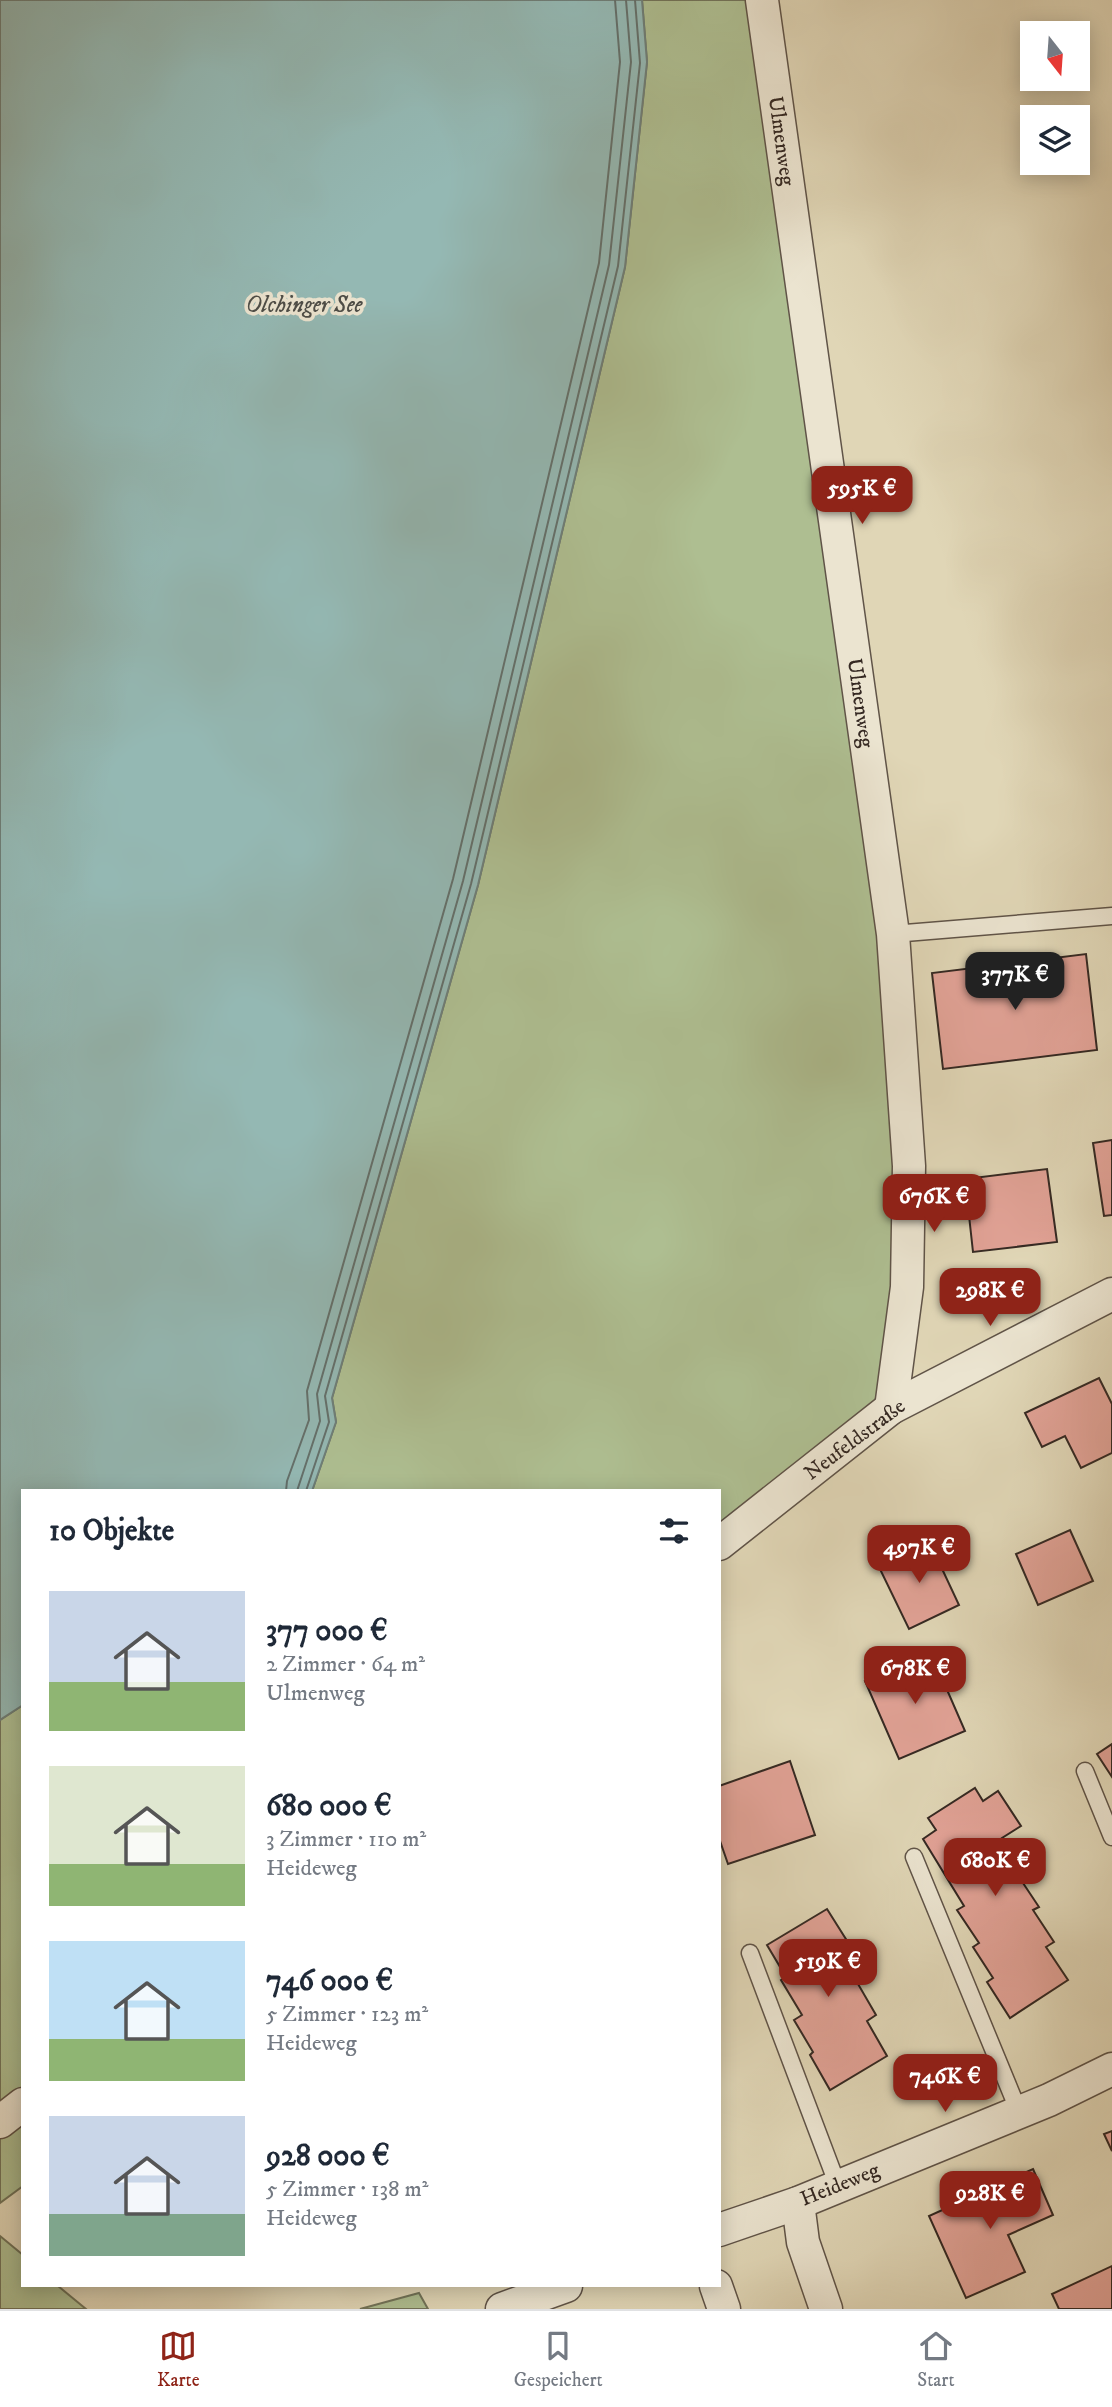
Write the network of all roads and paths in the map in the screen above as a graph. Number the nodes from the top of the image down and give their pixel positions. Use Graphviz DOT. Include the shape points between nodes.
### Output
graph roads {
  1 [pos="761,0"];
  2 [pos="1112,916"];
  3 [pos="893,934"];
  4 [pos="1112,1294"];
  5 [pos="891,1408"];
  6 [pos="721,1542"];
  7 [pos="1085,1771"];
  8 [pos="1112,1837"];
  9 [pos="914,1857"];
  10 [pos="751,1953"];
  11 [pos="1112,2068"];
  12 [pos="21,2106"];
  13 [pos="1019,2112"];
  14 [pos="0,2122"];
  15 [pos="838,2186"];
  16 [pos="798,2203"];
  17 [pos="721,2229"];
  18 [pos="563,2287"];
  19 [pos="716,2287"];
  20 [pos="502,2309"];
  21 [pos="724,2309"];
  22 [pos="825,2309"];
  1 -- 3 [label="street, Ulmenweg"];
  2 -- 3 [label="lane"];
  3 -- 5 [label="street, Ulmenweg" via="909,1166 907,1287"];
  4 -- 5 [label="street, Neufeldstraße"];
  5 -- 6 [label="street, Neufeldstraße"];
  7 -- 8 [label="lane"];
  9 -- 13 [label="lane"];
  10 -- 15 [label="lane"];
  11 -- 13 [label="street, Heideweg"];
  12 -- 14 [label="street"];
  13 -- 15 [label="street, Heideweg"];
  15 -- 16 [label="street, Heideweg"];
  16 -- 17 [label="street, Heideweg"];
  16 -- 22 [label="street" via="803,2242"];
  18 -- 20 [label="street"];
  19 -- 21 [label="street"];
}
